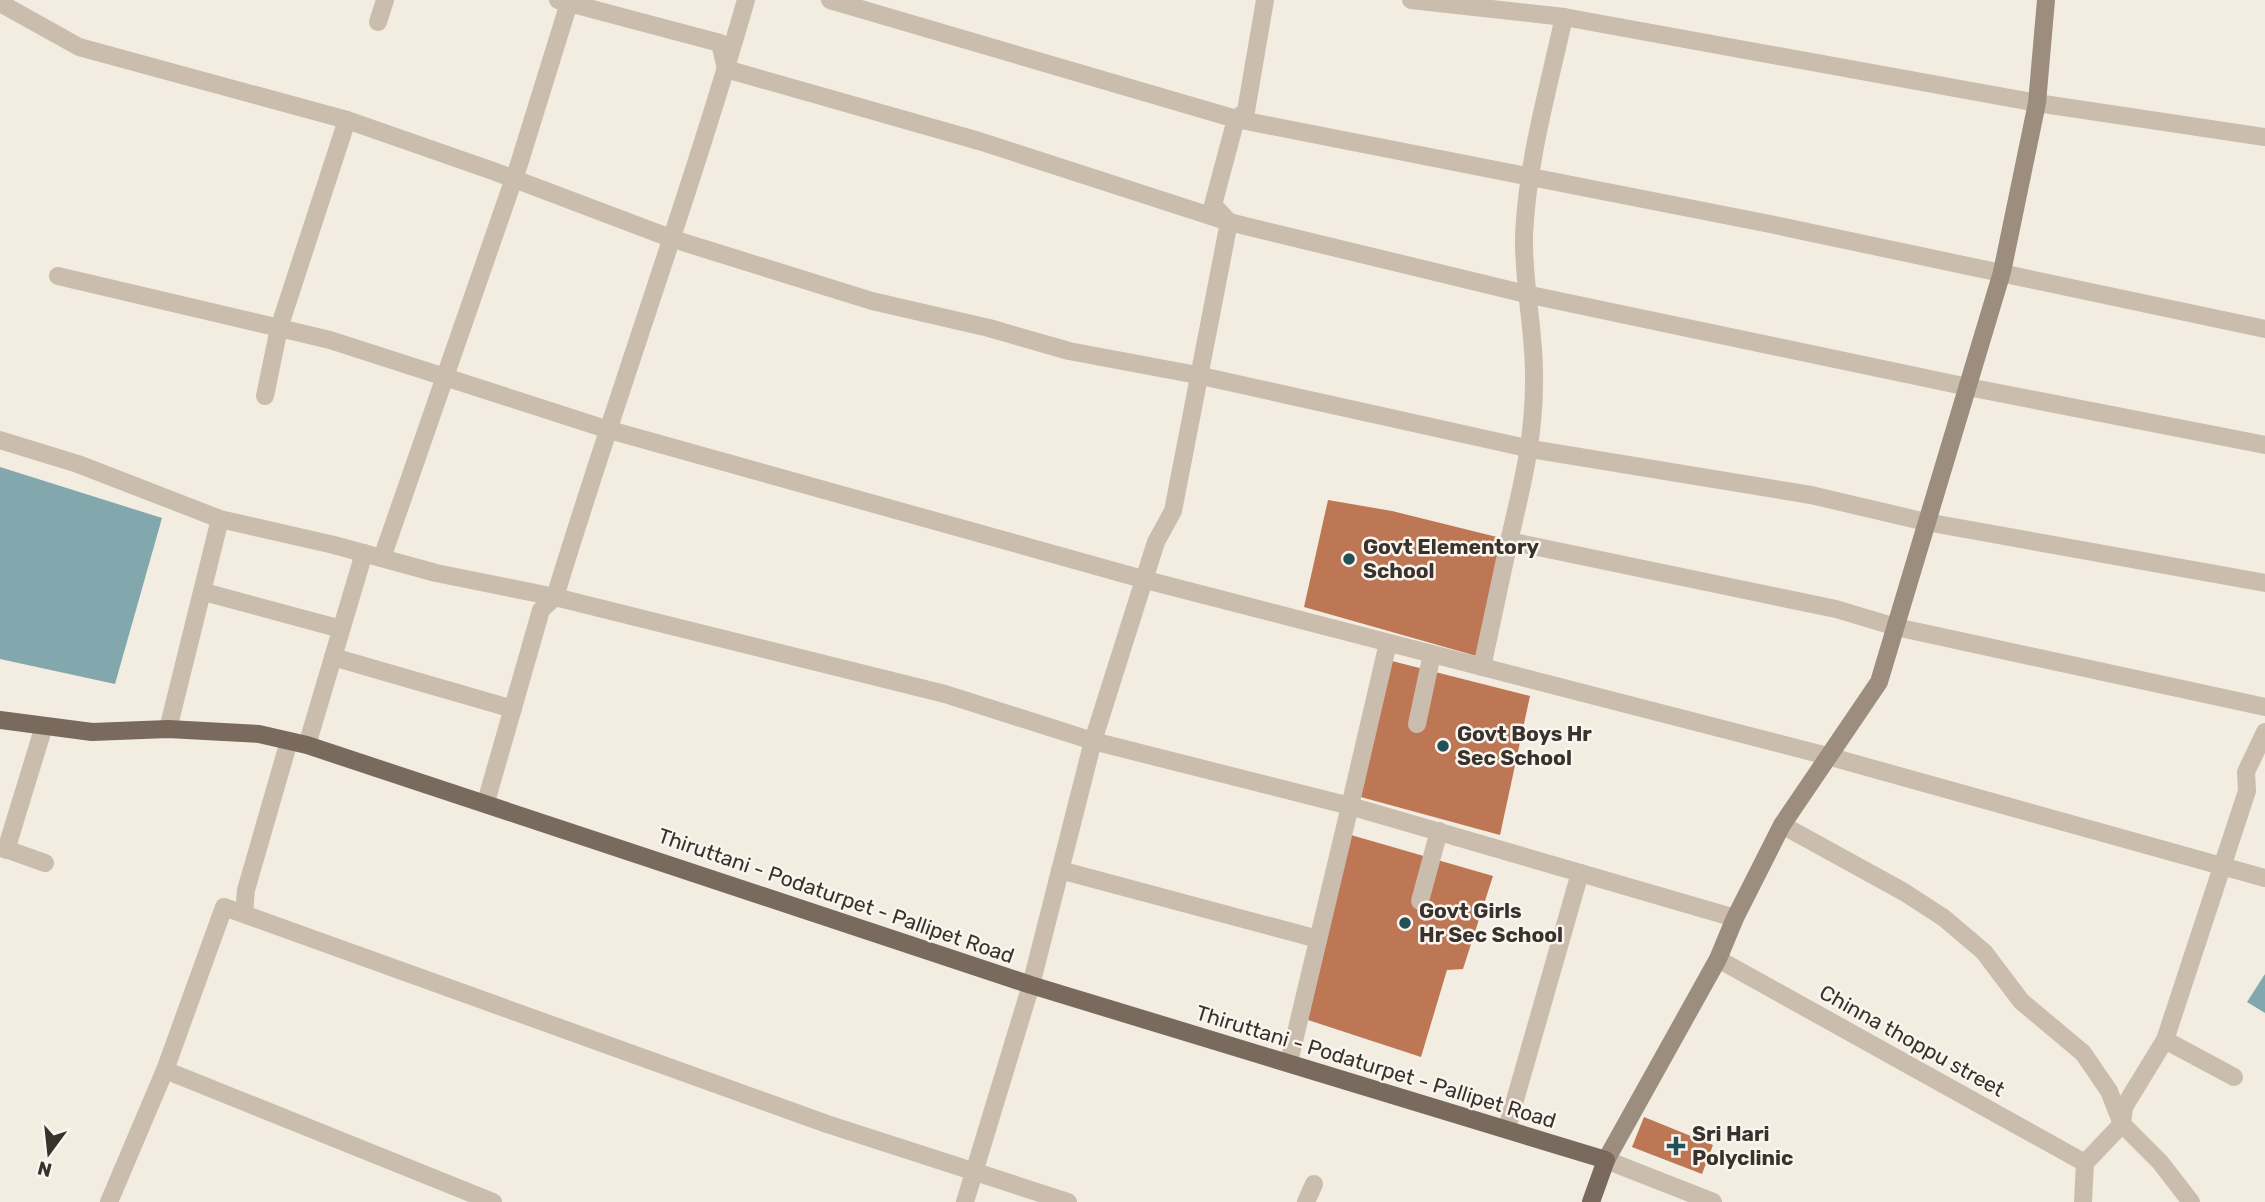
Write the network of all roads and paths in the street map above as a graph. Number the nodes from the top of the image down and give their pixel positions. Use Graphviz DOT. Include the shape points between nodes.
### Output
graph roads {
  1 [pos="385,0"];
  2 [pos="747,0"];
  3 [pos="830,0"];
  4 [pos="1265,0"];
  5 [pos="1410,0"];
  6 [pos="2046,0"];
  7 [pos="564,1"];
  8 [pos="0,4"];
  9 [pos="1564,17"];
  10 [pos="378,22"];
  11 [pos="726,69"];
  12 [pos="2037,103"];
  13 [pos="1236,119"];
  14 [pos="347,120"];
  15 [pos="2265,137"];
  16 [pos="1528,177"];
  17 [pos="514,179"];
  18 [pos="1229,222"];
  19 [pos="673,239"];
  20 [pos="2002,272"];
  21 [pos="58,276"];
  22 [pos="1526,294"];
  23 [pos="279,328"];
  24 [pos="2265,329"];
  25 [pos="1197,375"];
  26 [pos="443,377"];
  27 [pos="1968,387"];
  28 [pos="265,396"];
  29 [pos="606,429"];
  30 [pos="0,440"];
  31 [pos="2265,445"];
  32 [pos="1531,449"];
  33 [pos="220,519"];
  34 [pos="1926,522"];
  35 [pos="1508,541"];
  36 [pos="364,553"];
  37 [pos="382,558"];
  38 [pos="1146,580"];
  39 [pos="2265,583"];
  40 [pos="204,592"];
  41 [pos="555,597"];
  42 [pos="1896,627"];
  43 [pos="341,629"];
  44 [pos="1388,643"];
  45 [pos="1432,654"];
  46 [pos="333,657"];
  47 [pos="1482,667"];
  48 [pos="2265,707"];
  49 [pos="513,709"];
  50 [pos="0,720"];
  51 [pos="1417,724"];
  52 [pos="44,726"];
  53 [pos="168,729"];
  54 [pos="2265,732"];
  55 [pos="289,741"];
  56 [pos="1093,741"];
  57 [pos="307,745"];
  58 [pos="1830,757"];
  59 [pos="486,802"];
  60 [pos="1350,806"];
  61 [pos="1782,825"];
  62 [pos="1439,831"];
  63 [pos="3,848"];
  64 [pos="46,863"];
  65 [pos="2224,868"];
  66 [pos="1060,870"];
  67 [pos="1580,873"];
  68 [pos="2265,878"];
  69 [pos="1420,901"];
  70 [pos="244,913"];
  71 [pos="1735,918"];
  72 [pos="1318,939"];
  73 [pos="1718,959"];
  74 [pos="1031,985"];
  75 [pos="2165,1040"];
  76 [pos="1289,1062"];
  77 [pos="165,1070"];
  78 [pos="2234,1077"];
  79 [pos="2122,1124"];
  80 [pos="1507,1128"];
  81 [pos="1606,1160"];
  82 [pos="2085,1163"];
  83 [pos="975,1173"];
  84 [pos="1314,1184"];
  85 [pos="108,1202"];
  86 [pos="493,1202"];
  87 [pos="965,1202"];
  88 [pos="1068,1202"];
  89 [pos="1306,1202"];
  90 [pos="1591,1202"];
  91 [pos="1713,1202"];
  92 [pos="2082,1202"];
  93 [pos="2191,1202"];
  1 -- 10 [label="street"];
  2 -- 11 [label="street"];
  3 -- 13 [label="street"];
  4 -- 13 [label="street" via="1246,111"];
  5 -- 9 [label="street"];
  6 -- 12 [label="main road"];
  7 -- 11 [label="street" via="720,43"];
  7 -- 17 [label="street"];
  8 -- 14 [label="street" via="79,47"];
  9 -- 12 [label="street"];
  9 -- 16 [label="street"];
  11 -- 18 [label="street" via="979,141"];
  11 -- 19 [label="street"];
  12 -- 15 [label="street"];
  12 -- 20 [label="main road"];
  13 -- 16 [label="street"];
  13 -- 18 [label="street" via="1213,205"];
  14 -- 17 [label="street"];
  14 -- 23 [label="street"];
  16 -- 20 [label="street"];
  16 -- 22 [label="street"];
  17 -- 19 [label="street"];
  17 -- 26 [label="street" via="450,368"];
  18 -- 22 [label="street"];
  18 -- 25 [label="street"];
  19 -- 25 [label="street" via="872,301 1069,351"];
  19 -- 29 [label="street"];
  20 -- 24 [label="street"];
  20 -- 27 [label="main road"];
  21 -- 23 [label="street"];
  22 -- 27 [label="street"];
  22 -- 32 [label="street" via="1534,372"];
  23 -- 26 [label="street"];
  23 -- 28 [label="street"];
  25 -- 32 [label="street"];
  25 -- 38 [label="street" via="1173,511 1156,542"];
  26 -- 29 [label="street"];
  26 -- 37 [label="street"];
  27 -- 31 [label="street"];
  27 -- 34 [label="main road"];
  29 -- 38 [label="street"];
  29 -- 41 [label="street"];
  30 -- 33 [label="street" via="78,464"];
  32 -- 34 [label="street" via="1811,495"];
  32 -- 35 [label="street"];
  33 -- 36 [label="street"];
  33 -- 40 [label="street"];
  34 -- 39 [label="street"];
  34 -- 42 [label="main road"];
  35 -- 42 [label="street" via="1836,609"];
  35 -- 47 [label="street"];
  36 -- 37 [label="street"];
  36 -- 43 [label="street"];
  37 -- 41 [label="street"];
  38 -- 44 [label="street"];
  38 -- 56 [label="street"];
  40 -- 43 [label="street"];
  40 -- 53 [label="street"];
  41 -- 49 [label="street" via="541,610"];
  41 -- 56 [label="street" via="945,694"];
  42 -- 48 [label="street"];
  42 -- 58 [label="main road" via="1879,682"];
  43 -- 46 [label="street"];
  44 -- 45 [label="street"];
  44 -- 60 [label="street"];
  45 -- 47 [label="street"];
  45 -- 51 [label="street"];
  46 -- 49 [label="street"];
  46 -- 57 [label="street"];
  47 -- 58 [label="street"];
  49 -- 59 [label="street"];
  50 -- 52 [label="main road, Thiruttani - Podaturpet - Pallipet Road"];
  52 -- 53 [label="main road, Thiruttani - Podaturpet - Pallipet Road" via="92,732"];
  52 -- 63 [label="street"];
  53 -- 55 [label="main road, Thiruttani - Podaturpet - Pallipet Road" via="258,734"];
  54 -- 65 [label="street" via="2246,772 2247,790"];
  55 -- 57 [label="main road, Thiruttani - Podaturpet - Pallipet Road"];
  55 -- 70 [label="street" via="246,890"];
  56 -- 60 [label="street"];
  56 -- 66 [label="street"];
  57 -- 59 [label="main road, Thiruttani - Podaturpet - Pallipet Road"];
  58 -- 61 [label="main road"];
  58 -- 65 [label="street"];
  59 -- 74 [label="main road, Thiruttani - Podaturpet - Pallipet Road"];
  60 -- 62 [label="street"];
  60 -- 72 [label="street"];
  61 -- 71 [label="main road"];
  61 -- 79 [label="street" via="1904,892 1984,952 2021,1001 2083,1053 2109,1091"];
  62 -- 67 [label="street"];
  62 -- 69 [label="street"];
  63 -- 64 [label="street"];
  65 -- 68 [label="street"];
  65 -- 75 [label="street"];
  66 -- 72 [label="street"];
  66 -- 74 [label="street"];
  67 -- 71 [label="street"];
  67 -- 80 [label="street"];
  70 -- 77 [label="street" via="224,907"];
  70 -- 83 [label="street" via="739,1093"];
  71 -- 73 [label="main road"];
  72 -- 76 [label="street"];
  73 -- 81 [label="main road"];
  73 -- 82 [label="street, Chinna thoppu street"];
  74 -- 76 [label="main road, Thiruttani - Podaturpet - Pallipet Road"];
  74 -- 83 [label="street"];
  75 -- 78 [label="street"];
  75 -- 79 [label="street" via="2124,1107"];
  76 -- 80 [label="main road, Thiruttani - Podaturpet - Pallipet Road"];
  77 -- 85 [label="street"];
  77 -- 86 [label="street"];
  79 -- 82 [label="street"];
  79 -- 93 [label="street"];
  80 -- 81 [label="main road, Thiruttani - Podaturpet - Pallipet Road"];
  81 -- 90 [label="main road"];
  81 -- 91 [label="street"];
  82 -- 92 [label="street"];
  83 -- 87 [label="street"];
  83 -- 88 [label="street"];
  84 -- 89 [label="street"];
}
